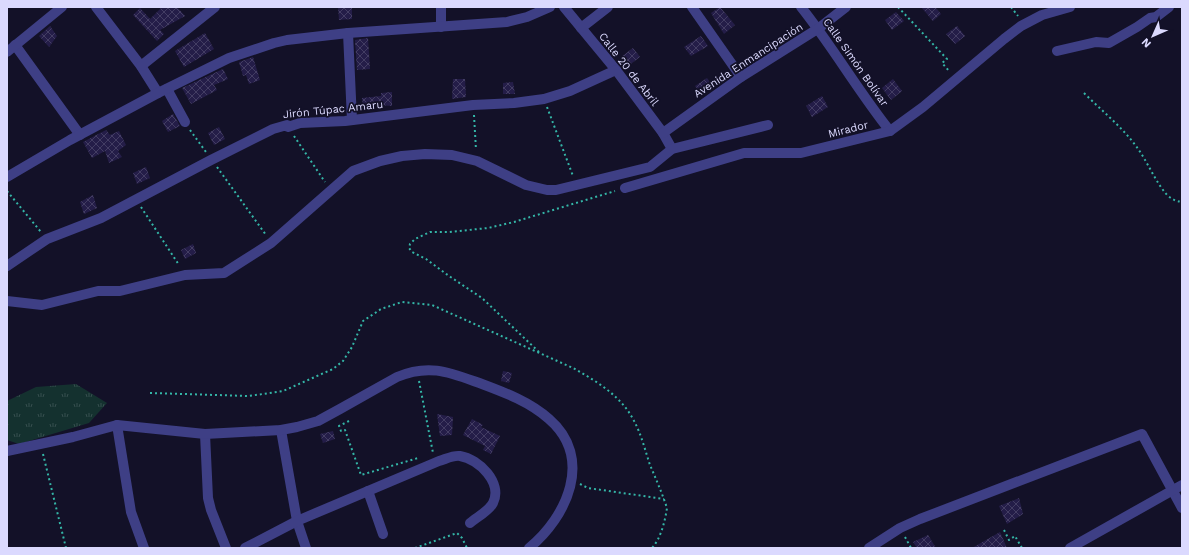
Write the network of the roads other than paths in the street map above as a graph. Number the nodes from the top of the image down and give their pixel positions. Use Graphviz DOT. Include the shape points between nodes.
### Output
graph roads {
  1 [pos="62,7"];
  2 [pos="96,7"];
  3 [pos="215,7"];
  4 [pos="441,7"];
  5 [pos="550,7"];
  6 [pos="564,7"];
  7 [pos="608,7"];
  8 [pos="692,7"];
  9 [pos="801,7"];
  10 [pos="846,7"];
  11 [pos="1051,7"];
  12 [pos="1070,7"];
  13 [pos="1169,7"];
  14 [pos="1042,15"];
  15 [pos="441,27"];
  16 [pos="581,28"];
  17 [pos="819,28"];
  18 [pos="348,33"];
  19 [pos="11,49"];
  20 [pos="1057,51"];
  21 [pos="141,66"];
  22 [pos="616,70"];
  23 [pos="741,77"];
  24 [pos="162,91"];
  25 [pos="352,120"];
  26 [pos="185,122"];
  27 [pos="768,125"];
  28 [pos="890,131"];
  29 [pos="663,133"];
  30 [pos="80,135"];
  31 [pos="672,149"];
  32 [pos="7,176"];
  33 [pos="626,188"];
  34 [pos="7,266"];
  35 [pos="7,301"];
  36 [pos="118,425"];
  37 [pos="281,430"];
  38 [pos="205,434"];
  39 [pos="7,450"];
  40 [pos="1182,485"];
  41 [pos="368,491"];
  42 [pos="1172,491"];
  43 [pos="1182,508"];
  44 [pos="297,521"];
  45 [pos="470,522"];
  46 [pos="383,534"];
  47 [pos="144,548"];
  48 [pos="226,548"];
  49 [pos="245,548"];
  50 [pos="306,548"];
  51 [pos="530,548"];
  52 [pos="869,548"];
  53 [pos="1070,548"];
  1 -- 19 [label="street"];
  2 -- 21 [label="street"];
  3 -- 21 [label="street"];
  4 -- 15 [label="street"];
  5 -- 15 [label="street" via="507,22"];
  6 -- 16 [label="street, Calle 20 de Abril"];
  7 -- 16 [label="street"];
  8 -- 23 [label="street"];
  9 -- 17 [label="street, Calle Simón Bolívar"];
  10 -- 17 [label="street, Avenida Enmancipación"];
  11 -- 14 [label="street, Mirador"];
  12 -- 14 [label="street, Mirador"];
  13 -- 20 [label="street" via="1109,43 1096,42"];
  14 -- 28 [label="street, Mirador" via="1004,39 923,107"];
  15 -- 18 [label="street"];
  16 -- 22 [label="street, Calle 20 de Abril"];
  17 -- 23 [label="street, Avenida Enmancipación"];
  17 -- 28 [label="street, Calle Simón Bolívar"];
  18 -- 24 [label="street" via="274,43 229,58"];
  18 -- 25 [label="street"];
  19 -- 30 [label="street"];
  21 -- 24 [label="street"];
  22 -- 25 [label="street, Jirón Túpac Amaru" via="570,91 544,99"];
  22 -- 29 [label="street, Calle 20 de Abril"];
  23 -- 29 [label="street, Avenida Enmancipación"];
  24 -- 26 [label="street"];
  24 -- 30 [label="street"];
  25 -- 34 [label="street, Jirón Túpac Amaru" via="300,123 273,129 101,218 46,240"];
  27 -- 31 [label="street"];
  28 -- 33 [label="street, Mirador" via="801,153 744,153"];
  29 -- 31 [label="street, Calle 20 de Abril"];
  30 -- 32 [label="street"];
  31 -- 35 [label="street" via="650,167 556,190 526,185 477,161 452,155 425,154 380,161 353,171 271,243 224,273 185,275 120,291 98,291 42,305"];
  36 -- 38 [label="street"];
  36 -- 39 [label="street" via="74,437"];
  36 -- 47 [label="street" via="131,512"];
  37 -- 38 [label="street"];
  37 -- 44 [label="street"];
  37 -- 51 [label="street" via="318,421 397,377 417,370 447,372 510,394 549,419 562,435 571,457 572,480 568,498 548,528"];
  38 -- 48 [label="street" via="210,510"];
  40 -- 42 [label="street"];
  41 -- 44 [label="street"];
  41 -- 45 [label="street" via="439,461 456,456 467,458 484,469 494,486 495,493 490,508"];
  41 -- 46 [label="street"];
  42 -- 43 [label="street"];
  42 -- 52 [label="street" via="1142,434 920,519 900,528"];
  42 -- 53 [label="street"];
  44 -- 49 [label="street"];
  44 -- 50 [label="street"];
}
